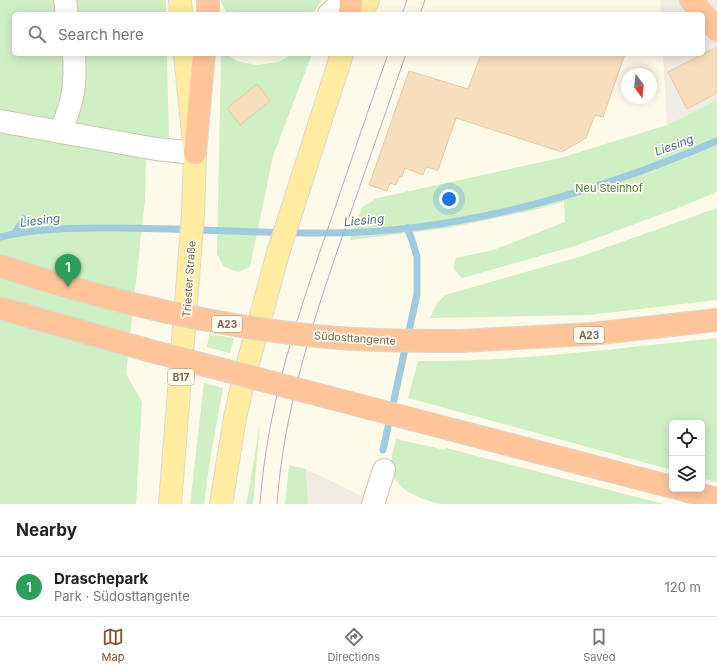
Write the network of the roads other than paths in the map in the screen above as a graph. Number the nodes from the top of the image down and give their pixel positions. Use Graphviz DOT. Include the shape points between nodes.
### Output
graph roads {
  1 [pos="65,0"];
  2 [pos="180,0"];
  3 [pos="208,0"];
  4 [pos="344,0"];
  5 [pos="351,0"];
  6 [pos="368,0"];
  7 [pos="692,0"];
  8 [pos="67,12"];
  9 [pos="181,12"];
  10 [pos="208,12"];
  11 [pos="330,12"];
  12 [pos="350,12"];
  13 [pos="361,12"];
  14 [pos="702,12"];
  15 [pos="705,16"];
  16 [pos="717,30"];
  17 [pos="74,56"];
  18 [pos="185,56"];
  19 [pos="204,56"];
  20 [pos="341,56"];
  21 [pos="0,121"];
  22 [pos="60,132"];
  23 [pos="195,153"];
  24 [pos="0,266"];
  25 [pos="0,308"];
  26 [pos="717,320"];
  27 [pos="384,470"];
  28 [pos="669,486"];
  29 [pos="691,492"];
  30 [pos="717,499"];
  31 [pos="170,504"];
  32 [pos="221,504"];
  33 [pos="374,504"];
  1 -- 8 [label="lane"];
  2 -- 9 [label="main road"];
  3 -- 10 [label="highway"];
  4 -- 11 [label="lane"];
  5 -- 12 [label="highway"];
  6 -- 13 [label="main road"];
  7 -- 14 [label="highway"];
  15 -- 16 [label="highway"];
  17 -- 22 [label="lane" via="71,107"];
  18 -- 23 [label="main road, Triester Straße / B17"];
  19 -- 23 [label="highway"];
  20 -- 32 [label="main road" via="278,253 238,404"];
  21 -- 22 [label="lane"];
  22 -- 23 [label="lane" via="156,149"];
  23 -- 31 [label="main road, Triester Straße / B17" via="192,251"];
  24 -- 26 [label="highway, Südosttangente / A23, bridge" via="105,298 219,323 339,338 460,341 591,334"];
  25 -- 28 [label="highway, bridge" via="150,351"];
  27 -- 33 [label="lane"];
  29 -- 30 [label="highway"];
}
